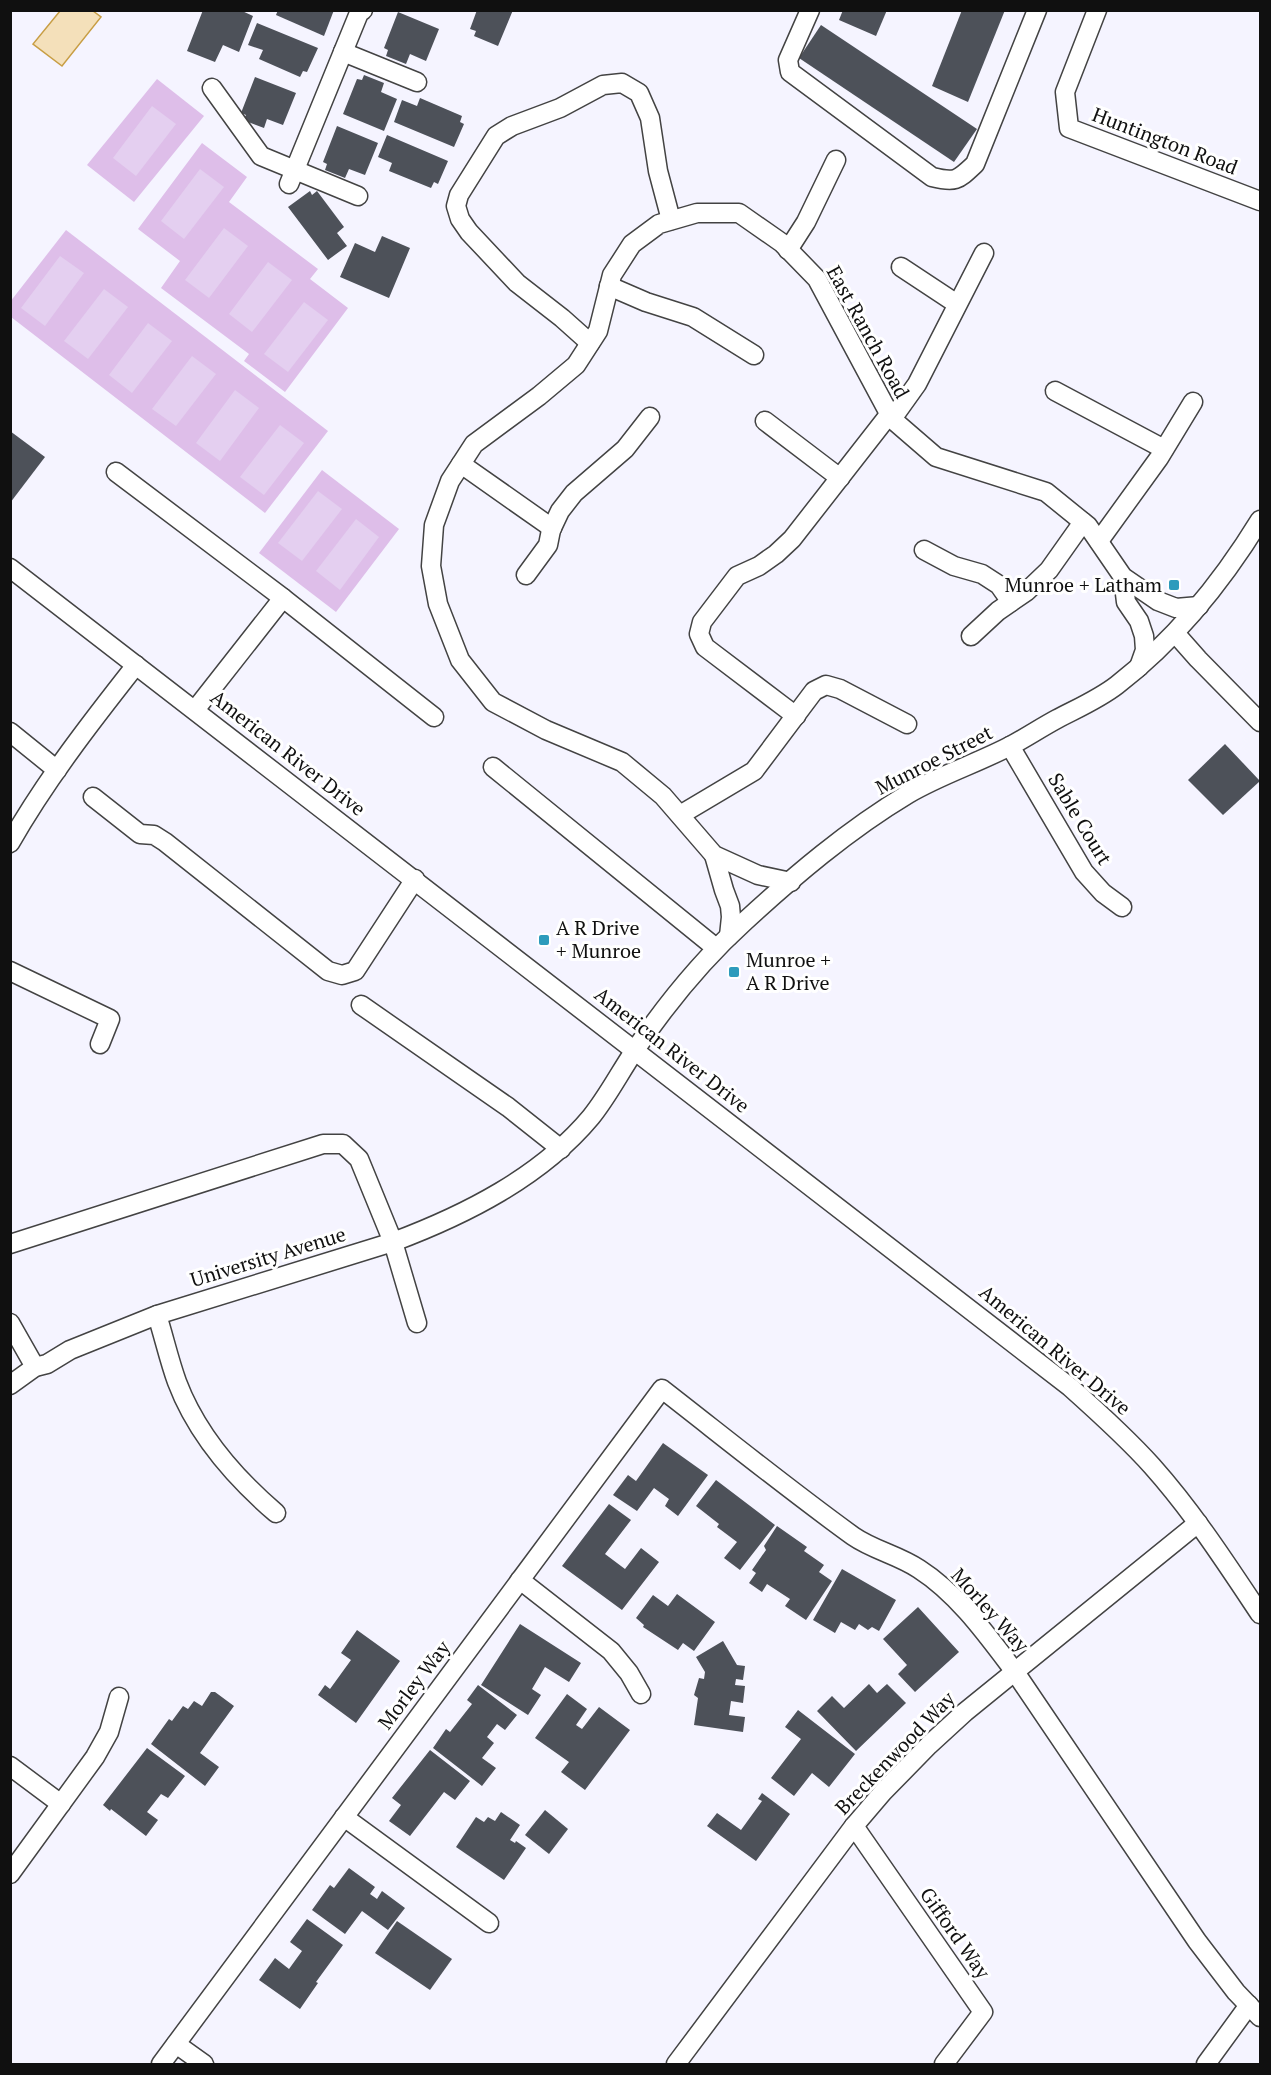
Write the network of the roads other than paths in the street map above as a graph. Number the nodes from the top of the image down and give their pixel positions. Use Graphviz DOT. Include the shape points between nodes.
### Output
graph roads {
  1 [pos="363,10"];
  2 [pos="810,10"];
  3 [pos="1037,10"];
  4 [pos="1097,10"];
  5 [pos="343,52"];
  6 [pos="417,82"];
  7 [pos="212,87"];
  8 [pos="836,160"];
  9 [pos="292,177"];
  10 [pos="358,196"];
  11 [pos="1260,201"];
  12 [pos="671,220"];
  13 [pos="788,250"];
  14 [pos="984,253"];
  15 [pos="901,267"];
  16 [pos="609,286"];
  17 [pos="957,304"];
  18 [pos="590,343"];
  19 [pos="754,354"];
  20 [pos="1055,391"];
  21 [pos="1193,402"];
  22 [pos="650,417"];
  23 [pos="890,418"];
  24 [pos="765,420"];
  25 [pos="1164,449"];
  26 [pos="461,464"];
  27 [pos="116,472"];
  28 [pos="840,478"];
  29 [pos="1260,520"];
  30 [pos="1083,522"];
  31 [pos="552,528"];
  32 [pos="1099,541"];
  33 [pos="924,550"];
  34 [pos="10,568"];
  35 [pos="526,575"];
  36 [pos="1123,577"];
  37 [pos="283,598"];
  38 [pos="1011,602"];
  39 [pos="1199,606"];
  40 [pos="1175,633"];
  41 [pos="971,636"];
  42 [pos="136,665"];
  43 [pos="1138,667"];
  44 [pos="195,710"];
  45 [pos="796,716"];
  46 [pos="434,717"];
  47 [pos="1260,722"];
  48 [pos="907,724"];
  49 [pos="10,732"];
  50 [pos="1010,746"];
  51 [pos="493,767"];
  52 [pos="57,770"];
  53 [pos="93,797"];
  54 [pos="680,815"];
  55 [pos="10,843"];
  56 [pos="714,855"];
  57 [pos="415,879"];
  58 [pos="791,882"];
  59 [pos="1122,907"];
  60 [pos="722,942"];
  61 [pos="10,971"];
  62 [pos="361,1005"];
  63 [pos="100,1044"];
  64 [pos="634,1051"];
  65 [pos="561,1149"];
  66 [pos="393,1242"];
  67 [pos="10,1244"];
  68 [pos="157,1315"];
  69 [pos="10,1323"];
  70 [pos="417,1323"];
  71 [pos="35,1367"];
  72 [pos="10,1385"];
  73 [pos="276,1514"];
  74 [pos="1198,1523"];
  75 [pos="520,1580"];
  76 [pos="1260,1614"];
  77 [pos="1015,1672"];
  78 [pos="641,1694"];
  79 [pos="119,1697"];
  80 [pos="10,1766"];
  81 [pos="61,1804"];
  82 [pos="344,1817"];
  83 [pos="854,1826"];
  84 [pos="10,1874"];
  85 [pos="489,1923"];
  86 [pos="1255,2011"];
  87 [pos="176,2044"];
  88 [pos="161,2064"];
  89 [pos="204,2064"];
  90 [pos="676,2064"];
  91 [pos="944,2064"];
  92 [pos="1206,2064"];
  1 -- 5 [label="street"];
  2 -- 3 [label="street" via="788,60 790,72 932,177 950,181 959,179 975,164"];
  4 -- 11 [label="street, Huntington Road" via="1065,92 1069,128"];
  5 -- 6 [label="street"];
  5 -- 9 [label="street"];
  7 -- 9 [label="street" via="261,156"];
  8 -- 13 [label="street"];
  9 -- 10 [label="street"];
  12 -- 13 [label="street, East Ranch Road" via="697,213 739,213"];
  12 -- 16 [label="street, East Ranch Road" via="632,244"];
  12 -- 18 [label="street" via="650,118 639,93 622,83 603,85 496,136 459,195 456,206 460,219 517,283"];
  13 -- 23 [label="street, East Ranch Road" via="817,279"];
  14 -- 17 [label="street"];
  15 -- 17 [label="street"];
  16 -- 18 [label="street, East Ranch Road" via="598,331"];
  16 -- 19 [label="street" via="693,317"];
  17 -- 23 [label="street" via="917,384"];
  18 -- 26 [label="street, East Ranch Road" via="576,365 474,444"];
  20 -- 25 [label="street"];
  21 -- 25 [label="street"];
  22 -- 31 [label="street" via="625,449 574,493"];
  23 -- 28 [label="street"];
  23 -- 30 [label="street, East Ranch Road" via="936,457 1046,492"];
  24 -- 28 [label="street"];
  25 -- 32 [label="street"];
  26 -- 31 [label="street"];
  26 -- 54 [label="street, East Ranch Road" via="450,481 434,525 431,566 438,604 460,660 493,702 546,730 622,762 663,795"];
  27 -- 37 [label="street"];
  28 -- 45 [label="street" via="792,539 759,566 737,576 702,622 699,634 705,647"];
  29 -- 39 [label="street, Munroe Street"];
  30 -- 32 [label="street, East Ranch Road"];
  30 -- 38 [label="street" via="1049,570"];
  31 -- 35 [label="street" via="548,544"];
  32 -- 36 [label="street, East Ranch Road"];
  33 -- 38 [label="street" via="954,566 982,574 999,585"];
  34 -- 42 [label="street, American River Drive"];
  36 -- 39 [label="street, East Ranch Road" via="1176,609"];
  36 -- 43 [label="street" via="1126,602 1144,636"];
  37 -- 44 [label="street"];
  37 -- 46 [label="street"];
  38 -- 41 [label="street"];
  39 -- 40 [label="street, Munroe Street"];
  40 -- 43 [label="street, Munroe Street"];
  40 -- 47 [label="street"];
  42 -- 44 [label="street, American River Drive"];
  42 -- 52 [label="street"];
  43 -- 50 [label="street, Munroe Street" via="1086,705"];
  44 -- 57 [label="street, American River Drive"];
  45 -- 48 [label="street" via="814,691 826,685"];
  45 -- 54 [label="street" via="754,771"];
  49 -- 52 [label="street"];
  50 -- 58 [label="street, Munroe Street" via="909,794 821,855"];
  50 -- 59 [label="street, Sable Court" via="1084,872"];
  51 -- 60 [label="street"];
  52 -- 55 [label="street"];
  53 -- 57 [label="street" via="140,834 154,835 165,842 328,972 342,975 355,971"];
  54 -- 56 [label="street, East Ranch Road"];
  56 -- 58 [label="street, East Ranch Road" via="758,875"];
  56 -- 60 [label="street, East Ranch Road" via="730,906 731,917"];
  57 -- 64 [label="street, American River Drive"];
  58 -- 60 [label="street, Munroe Street"];
  60 -- 64 [label="street, Munroe Street" via="682,986"];
  61 -- 63 [label="street" via="110,1019"];
  62 -- 65 [label="street" via="508,1107"];
  64 -- 65 [label="street, University Avenue" via="607,1096"];
  64 -- 74 [label="street, American River Drive" via="1070,1387 1152,1466"];
  65 -- 66 [label="street, University Avenue" via="497,1196"];
  66 -- 67 [label="street" via="359,1159 343,1144 334,1143"];
  66 -- 68 [label="street, University Avenue"];
  66 -- 70 [label="street"];
  68 -- 71 [label="street, University Avenue"];
  68 -- 73 [label="street" via="190,1411 227,1466"];
  69 -- 71 [label="street"];
  71 -- 72 [label="street, University Avenue"];
  74 -- 76 [label="street, American River Drive"];
  74 -- 77 [label="street, Breckenwood Way"];
  75 -- 77 [label="street, Morley Way" via="662,1389 855,1538 895,1555 930,1577 957,1601"];
  75 -- 78 [label="street" via="611,1651"];
  75 -- 82 [label="street, Morley Way"];
  77 -- 83 [label="street, Breckenwood Way" via="929,1745"];
  77 -- 86 [label="street, Morley Way" via="1197,1941"];
  79 -- 81 [label="street" via="109,1732"];
  80 -- 81 [label="street"];
  81 -- 84 [label="street"];
  82 -- 85 [label="street"];
  82 -- 87 [label="street, Morley Way"];
  83 -- 90 [label="street, Breckenwood Way"];
  83 -- 91 [label="street, Gifford Way" via="983,2012"];
  86 -- 92 [label="street"];
  87 -- 88 [label="street, Morley Way"];
  87 -- 89 [label="street"];
}
